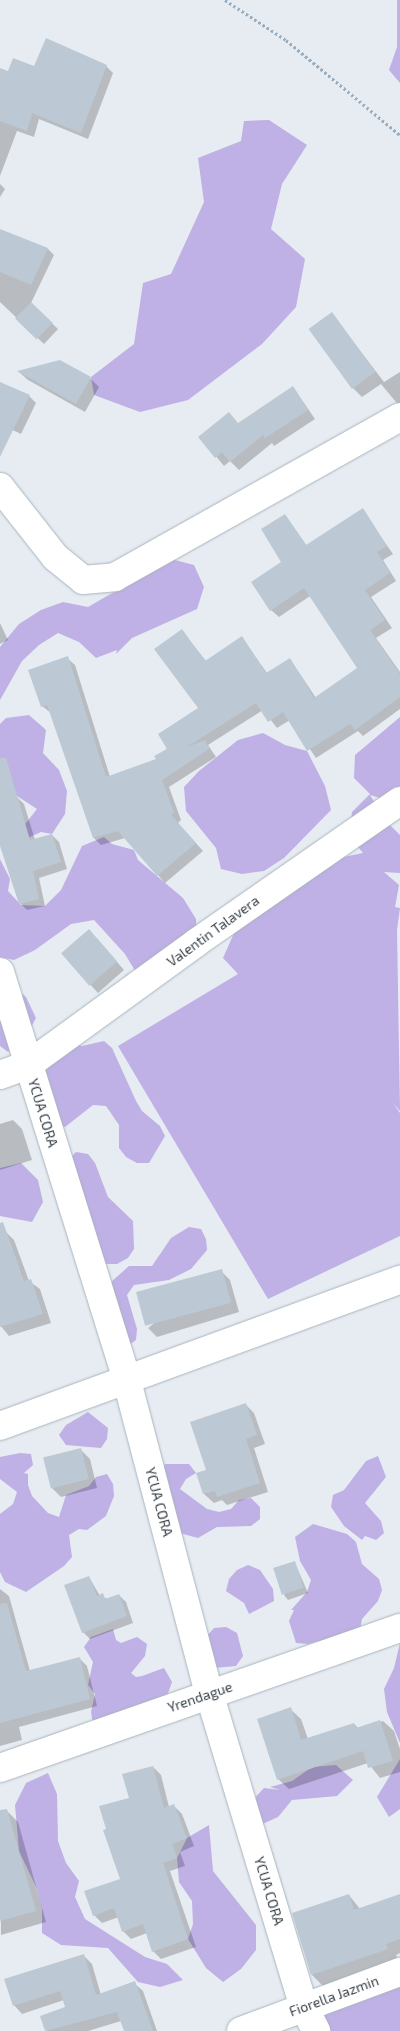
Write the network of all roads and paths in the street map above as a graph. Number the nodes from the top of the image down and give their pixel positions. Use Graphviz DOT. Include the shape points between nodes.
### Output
graph roads {
  1 [pos="225,0"];
  2 [pos="400,136"];
  3 [pos="400,417"];
  4 [pos="0,487"];
  5 [pos="400,801"];
  6 [pos="0,972"];
  7 [pos="28,1065"];
  8 [pos="0,1076"];
  9 [pos="400,1280"];
  10 [pos="128,1381"];
  11 [pos="0,1426"];
  12 [pos="400,1628"];
  13 [pos="209,1693"];
  14 [pos="0,1768"];
  15 [pos="400,1972"];
  16 [pos="304,2007"];
  17 [pos="241,2031"];
  18 [pos="316,2031"];
  1 -- 2 [label="path" via="286,40"];
  3 -- 4 [label="street" via="115,577 83,580 55,557"];
  5 -- 7 [label="street, Valentin Talavera"];
  6 -- 7 [label="street, YCUA CORA"];
  7 -- 8 [label="street, Valentin Talavera"];
  7 -- 10 [label="street, YCUA CORA"];
  9 -- 10 [label="street"];
  10 -- 11 [label="street"];
  10 -- 13 [label="street, YCUA CORA"];
  12 -- 13 [label="street, Yrendague"];
  13 -- 14 [label="street, Yrendague"];
  13 -- 16 [label="street, YCUA CORA"];
  15 -- 16 [label="street, Fiorella Jazmin"];
  16 -- 17 [label="street, Fiorella Jazmin"];
  16 -- 18 [label="street, YCUA CORA"];
}
